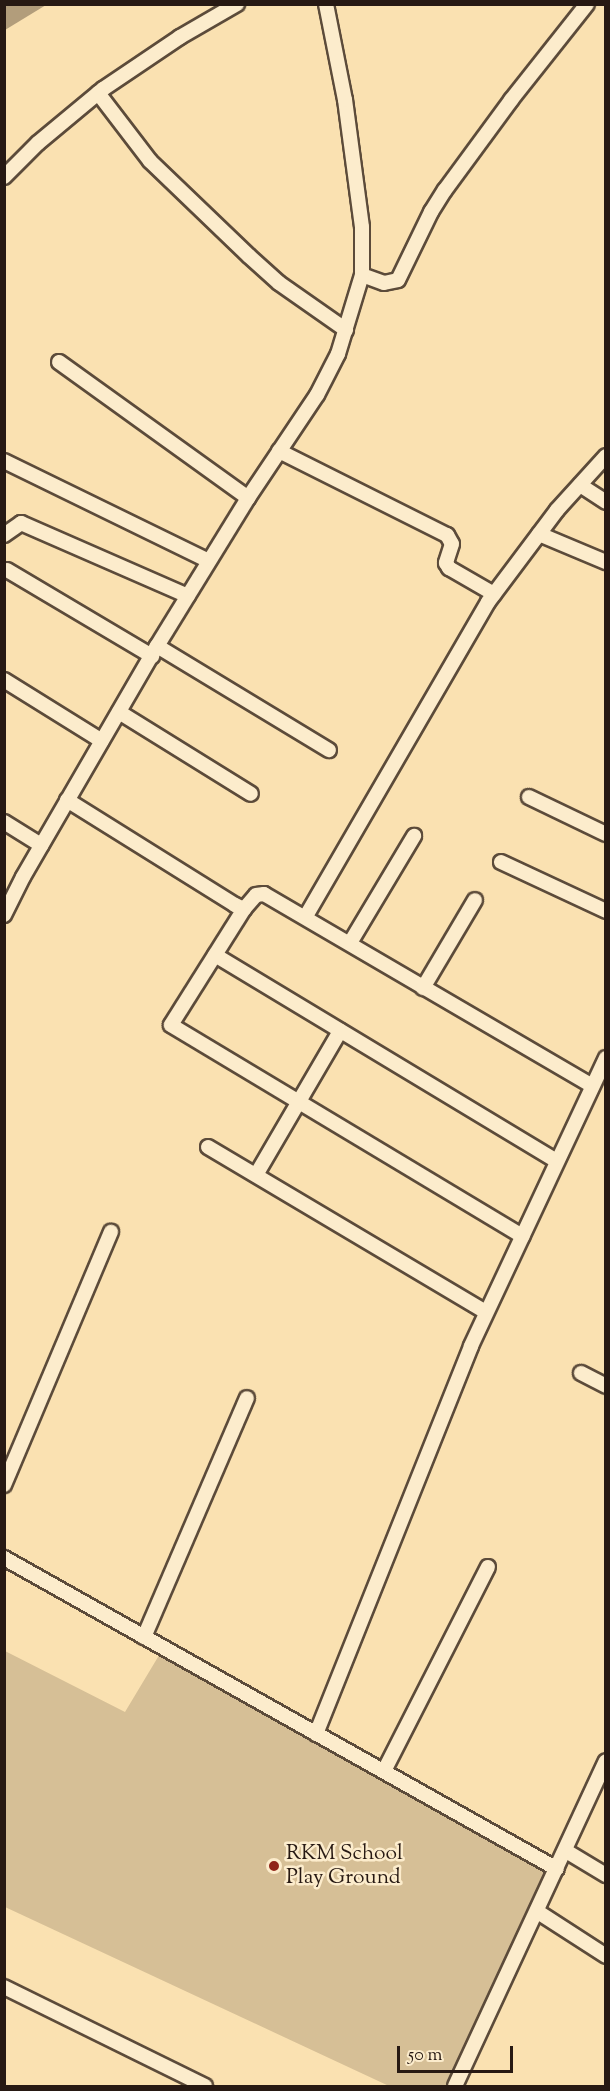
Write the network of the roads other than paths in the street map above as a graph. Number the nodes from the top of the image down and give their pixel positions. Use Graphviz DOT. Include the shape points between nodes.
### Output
graph roads {
  1 [pos="237,4"];
  2 [pos="326,4"];
  3 [pos="587,4"];
  4 [pos="98,93"];
  5 [pos="4,177"];
  6 [pos="362,275"];
  7 [pos="346,330"];
  8 [pos="59,362"];
  9 [pos="279,451"];
  10 [pos="606,456"];
  11 [pos="4,461"];
  12 [pos="580,485"];
  13 [pos="248,498"];
  14 [pos="606,502"];
  15 [pos="539,534"];
  16 [pos="4,535"];
  17 [pos="209,561"];
  18 [pos="606,562"];
  19 [pos="7,570"];
  20 [pos="494,594"];
  21 [pos="188,596"];
  22 [pos="154,651"];
  23 [pos="4,680"];
  24 [pos="119,712"];
  25 [pos="102,741"];
  26 [pos="329,750"];
  27 [pos="250,794"];
  28 [pos="529,797"];
  29 [pos="67,800"];
  30 [pos="4,822"];
  31 [pos="606,834"];
  32 [pos="414,836"];
  33 [pos="41,845"];
  34 [pos="501,862"];
  35 [pos="475,900"];
  36 [pos="244,909"];
  37 [pos="606,910"];
  38 [pos="4,915"];
  39 [pos="306,916"];
  40 [pos="350,943"];
  41 [pos="215,955"];
  42 [pos="423,988"];
  43 [pos="340,1031"];
  44 [pos="606,1058"];
  45 [pos="592,1086"];
  46 [pos="298,1103"];
  47 [pos="208,1147"];
  48 [pos="556,1161"];
  49 [pos="256,1175"];
  50 [pos="111,1232"];
  51 [pos="522,1236"];
  52 [pos="486,1312"];
  53 [pos="581,1373"];
  54 [pos="606,1386"];
  55 [pos="248,1398"];
  56 [pos="4,1485"];
  57 [pos="4,1558"];
  58 [pos="488,1567"];
  59 [pos="144,1637"];
  60 [pos="316,1734"];
  61 [pos="606,1761"];
  62 [pos="384,1771"];
  63 [pos="566,1851"];
  64 [pos="558,1869"];
  65 [pos="606,1875"];
  66 [pos="538,1912"];
  67 [pos="606,1956"];
  68 [pos="4,1987"];
  69 [pos="206,2086"];
  70 [pos="455,2086"];
  1 -- 4 [label="street"];
  2 -- 6 [label="street" via="345,100 362,227"];
  3 -- 6 [label="street" via="445,190 398,280 384,284"];
  4 -- 5 [label="street"];
  4 -- 7 [label="street" via="145,154 241,248 279,283"];
  6 -- 7 [label="street"];
  7 -- 9 [label="street" via="317,395"];
  8 -- 13 [label="street"];
  9 -- 13 [label="street"];
  9 -- 20 [label="street" via="447,535 452,544 446,563 449,568"];
  10 -- 12 [label="street"];
  11 -- 17 [label="street"];
  12 -- 14 [label="street"];
  12 -- 15 [label="street"];
  13 -- 17 [label="street"];
  15 -- 18 [label="street"];
  15 -- 20 [label="street"];
  16 -- 21 [label="street" via="21,522"];
  17 -- 21 [label="street"];
  19 -- 22 [label="street"];
  20 -- 39 [label="street"];
  21 -- 22 [label="street"];
  22 -- 24 [label="street"];
  22 -- 26 [label="street"];
  23 -- 25 [label="street"];
  24 -- 25 [label="street"];
  24 -- 27 [label="street"];
  25 -- 29 [label="street"];
  28 -- 31 [label="street"];
  29 -- 33 [label="street"];
  29 -- 36 [label="street"];
  30 -- 33 [label="street"];
  32 -- 40 [label="street"];
  33 -- 38 [label="street"];
  34 -- 37 [label="street"];
  35 -- 42 [label="street"];
  36 -- 39 [label="street" via="260,893"];
  36 -- 41 [label="street"];
  39 -- 40 [label="street"];
  40 -- 42 [label="street"];
  41 -- 43 [label="street"];
  41 -- 46 [label="street" via="171,1025"];
  42 -- 45 [label="street"];
  43 -- 46 [label="street"];
  43 -- 48 [label="street"];
  44 -- 45 [label="street"];
  45 -- 48 [label="street"];
  46 -- 49 [label="street"];
  46 -- 51 [label="street"];
  47 -- 49 [label="street"];
  48 -- 51 [label="street"];
  49 -- 52 [label="street"];
  50 -- 56 [label="street"];
  51 -- 52 [label="street"];
  52 -- 60 [label="street"];
  53 -- 54 [label="street"];
  55 -- 59 [label="street"];
  57 -- 59 [label="street"];
  58 -- 62 [label="street"];
  59 -- 60 [label="street"];
  60 -- 62 [label="street"];
  61 -- 63 [label="street"];
  62 -- 64 [label="street"];
  63 -- 64 [label="street"];
  63 -- 65 [label="street"];
  64 -- 66 [label="street"];
  66 -- 67 [label="street"];
  66 -- 70 [label="street"];
  68 -- 69 [label="street"];
}
